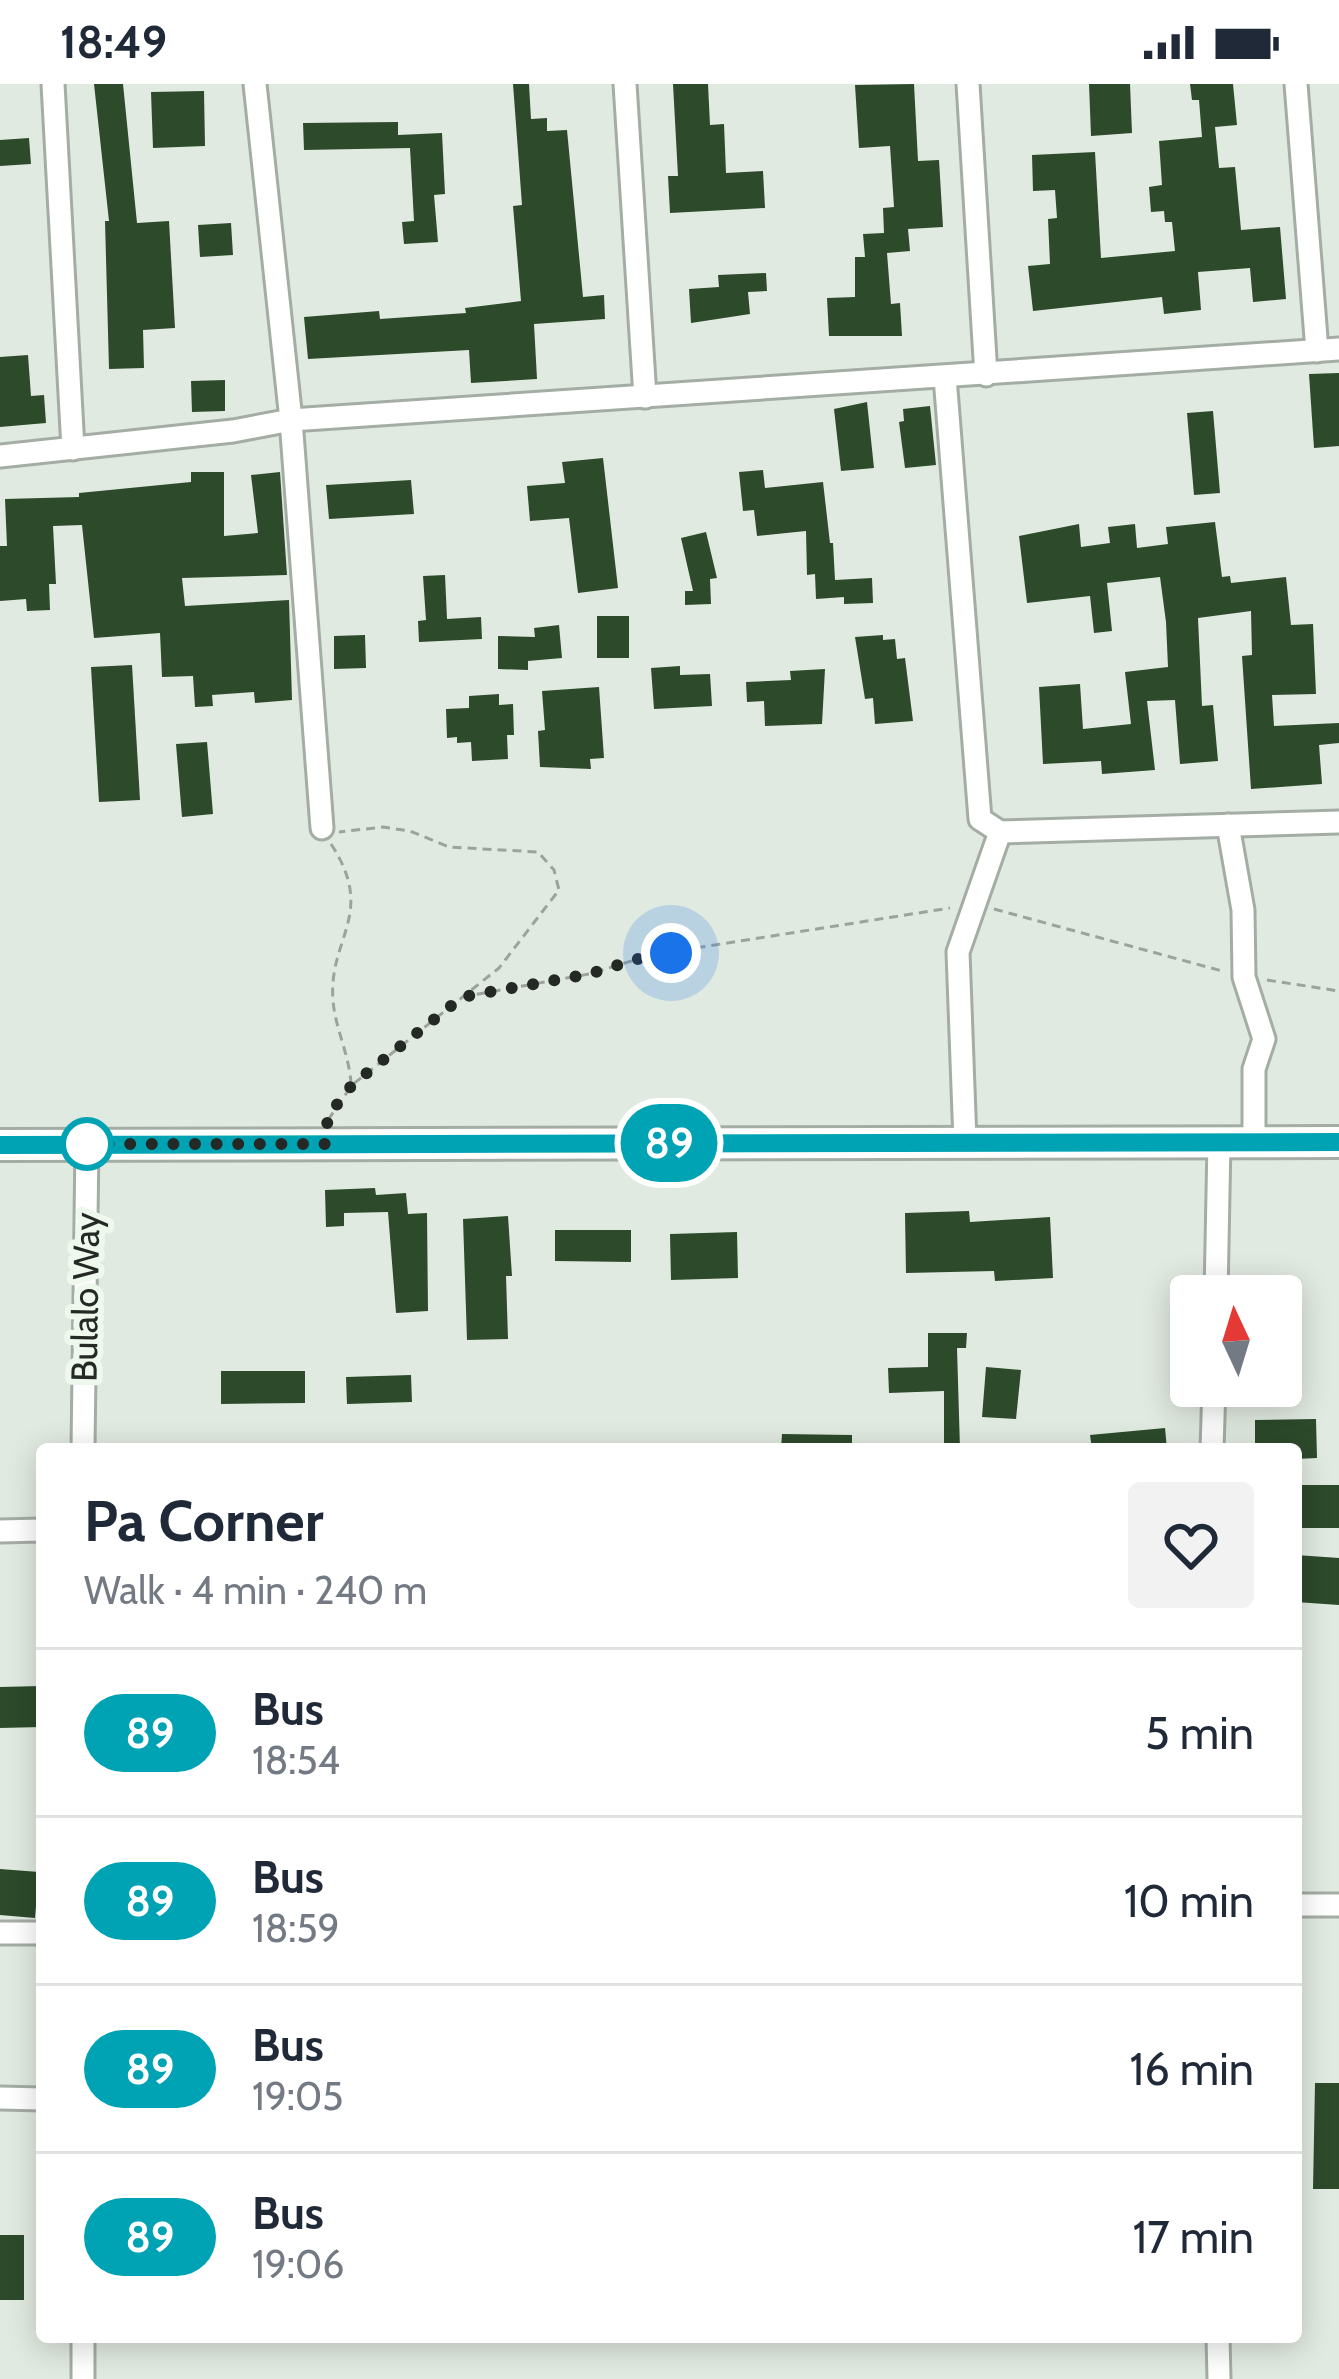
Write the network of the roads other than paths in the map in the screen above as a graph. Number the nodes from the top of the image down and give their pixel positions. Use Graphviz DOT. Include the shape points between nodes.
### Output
graph roads {
  1 [pos="53,84"];
  2 [pos="256,84"];
  3 [pos="625,84"];
  4 [pos="968,84"];
  5 [pos="1296,84"];
  6 [pos="1328,350"];
  7 [pos="986,375"];
  8 [pos="945,377"];
  9 [pos="645,397"];
  10 [pos="291,420"];
  11 [pos="73,449"];
  12 [pos="0,456"];
  13 [pos="1339,822"];
  14 [pos="1228,825"];
  15 [pos="322,828"];
  16 [pos="1000,832"];
  17 [pos="965,1142"];
  18 [pos="1219,1142"];
  19 [pos="1254,1142"];
  20 [pos="1339,1142"];
  21 [pos="87,1144"];
  22 [pos="0,1145"];
  23 [pos="1216,1275"];
  24 [pos="1213,1407"];
  25 [pos="83,1443"];
  26 [pos="1212,1443"];
  27 [pos="36,1530"];
  28 [pos="0,1531"];
  29 [pos="1302,1905"];
  30 [pos="1339,1905"];
  31 [pos="0,1933"];
  32 [pos="36,1933"];
  33 [pos="0,2098"];
  34 [pos="36,2099"];
  35 [pos="83,2343"];
  36 [pos="1218,2343"];
  37 [pos="83,2379"];
  38 [pos="1219,2379"];
  1 -- 11 [label="street"];
  2 -- 10 [label="street"];
  3 -- 9 [label="street"];
  4 -- 7 [label="street"];
  5 -- 6 [label="street"];
  6 -- 7 [label="street"];
  7 -- 8 [label="street"];
  8 -- 9 [label="street"];
  8 -- 16 [label="street" via="980,819"];
  9 -- 10 [label="street"];
  10 -- 11 [label="street"];
  10 -- 15 [label="street"];
  11 -- 12 [label="street"];
  13 -- 14 [label="street"];
  14 -- 16 [label="street"];
  14 -- 19 [label="street" via="1244,976 1264,1039 1254,1069"];
  16 -- 17 [label="street" via="958,952"];
  17 -- 18 [label="street"];
  17 -- 21 [label="street"];
  18 -- 19 [label="street"];
  18 -- 23 [label="street"];
  19 -- 20 [label="street"];
  21 -- 22 [label="street"];
  21 -- 25 [label="street, Bulalo Way"];
  24 -- 26 [label="street"];
  27 -- 28 [label="street"];
  29 -- 30 [label="street"];
  31 -- 32 [label="street"];
  33 -- 34 [label="street"];
  35 -- 37 [label="street"];
  36 -- 38 [label="street"];
}
